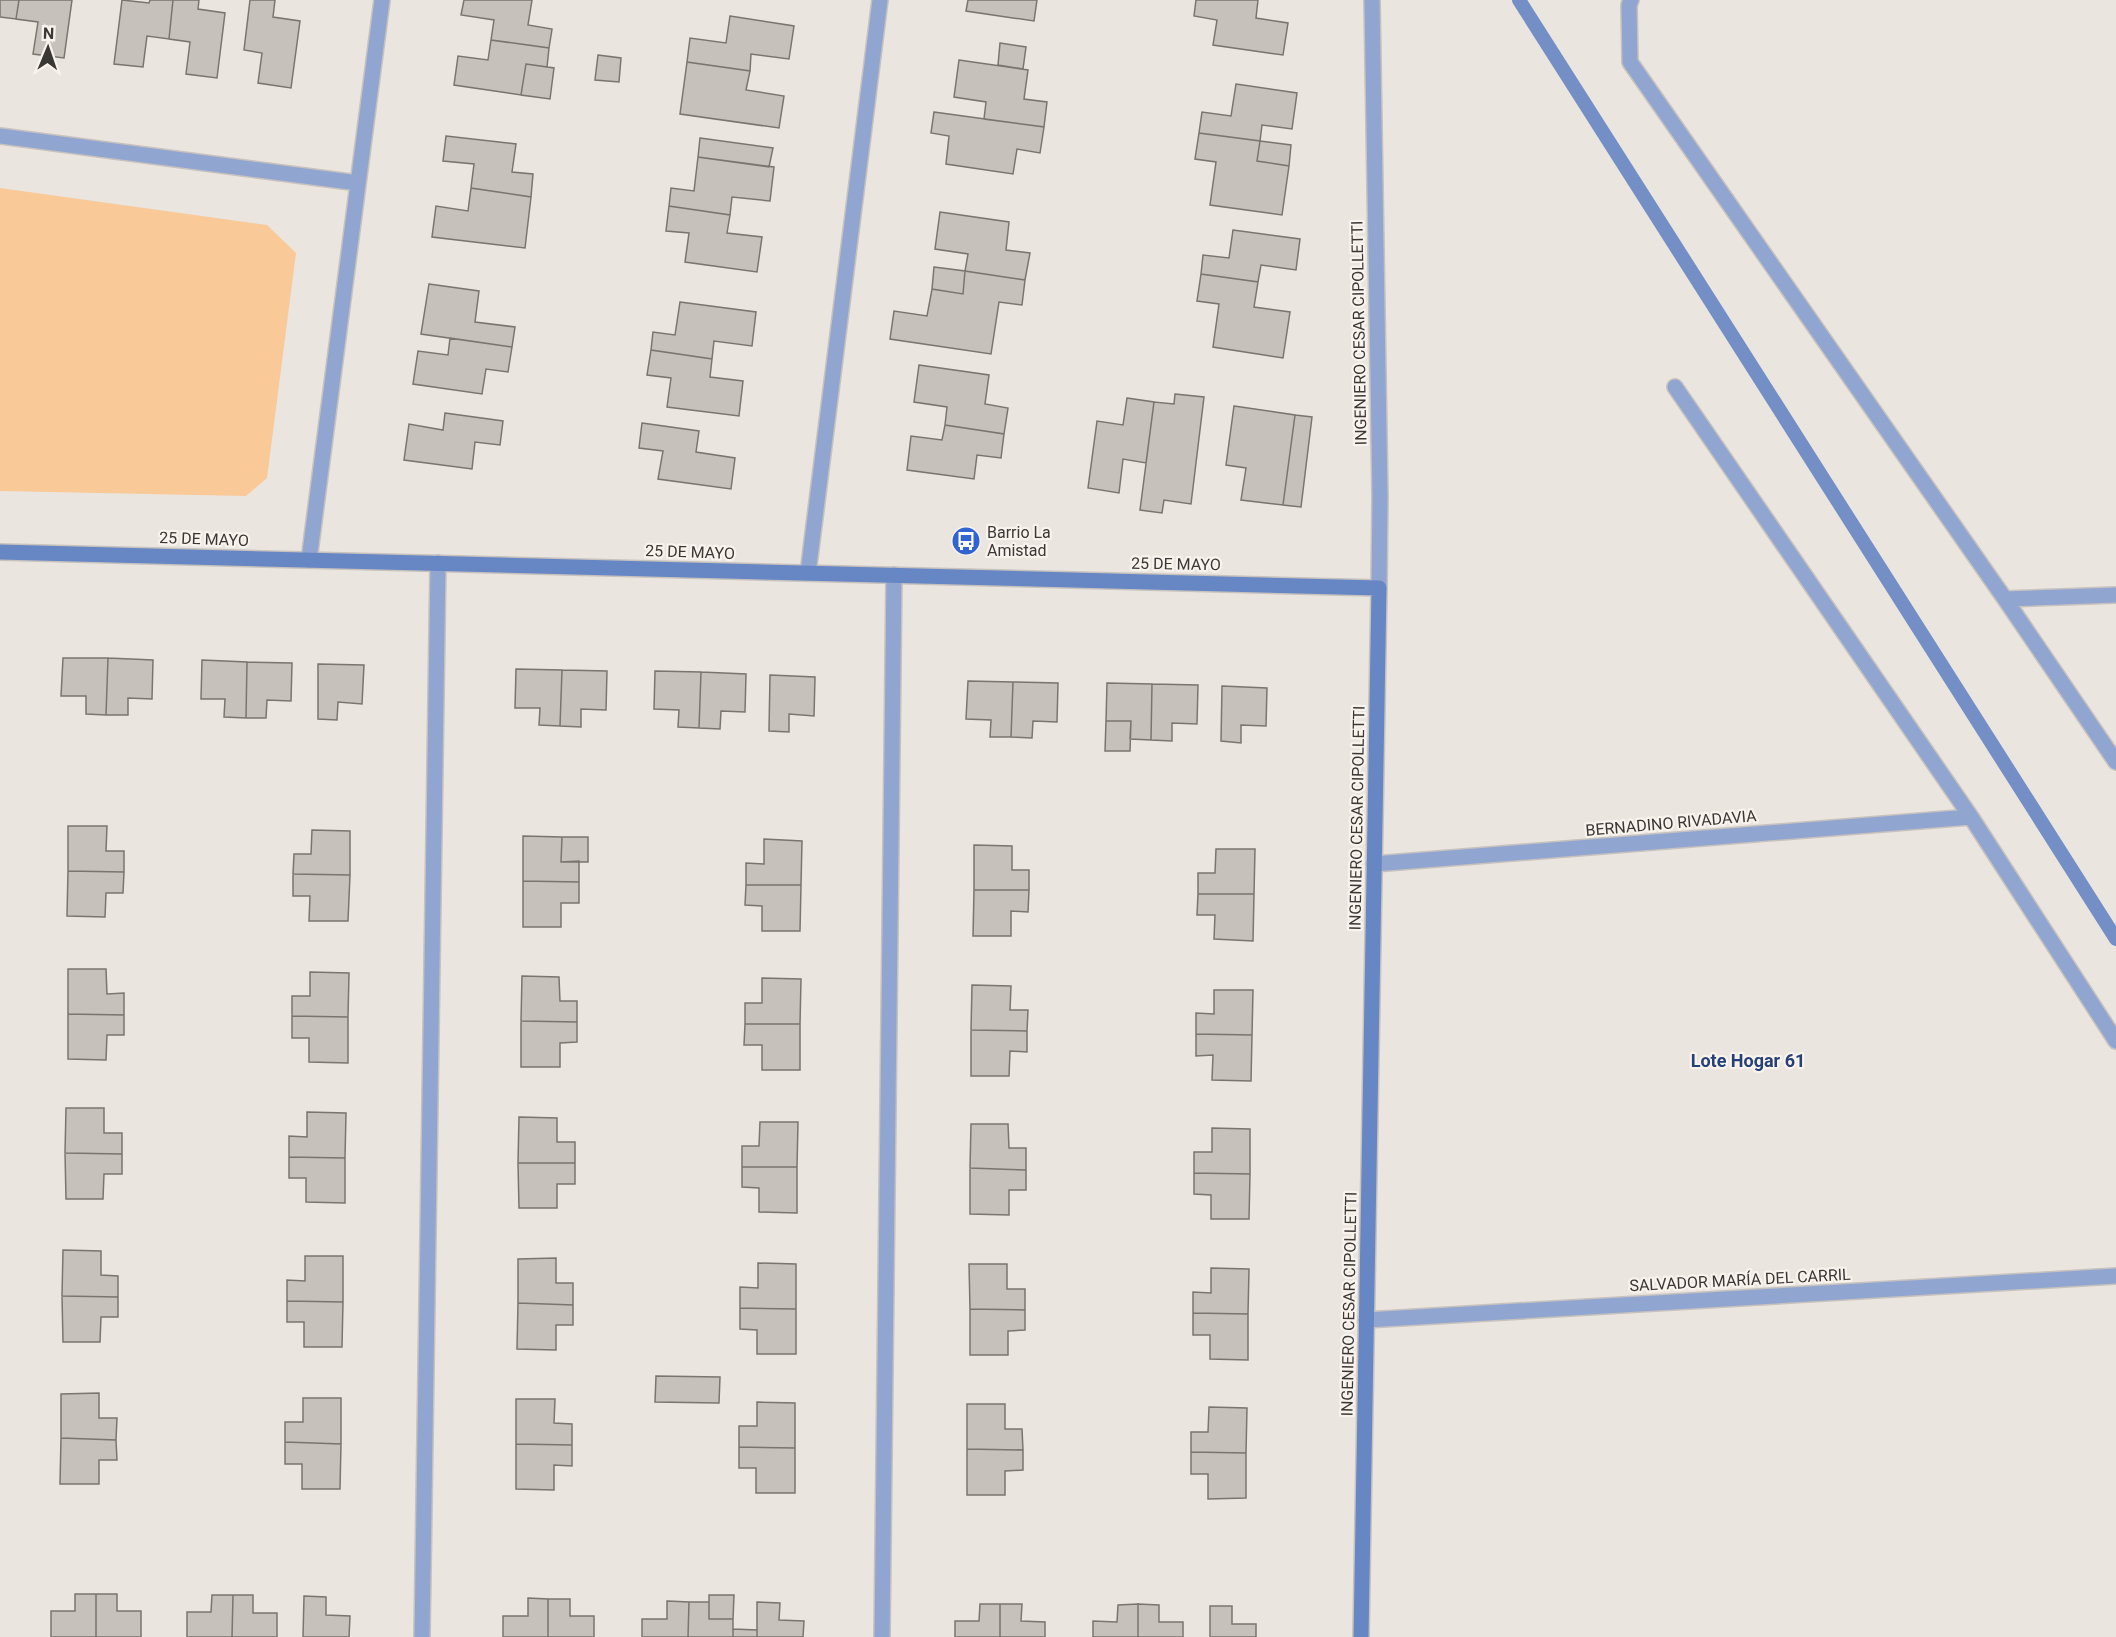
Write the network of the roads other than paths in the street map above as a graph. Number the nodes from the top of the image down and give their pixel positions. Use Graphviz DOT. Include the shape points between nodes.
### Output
graph roads {
  1 [pos="382,0"];
  2 [pos="880,0"];
  3 [pos="1372,0"];
  4 [pos="1631,0"];
  5 [pos="0,136"];
  6 [pos="358,183"];
  7 [pos="1675,387"];
  8 [pos="0,552"];
  9 [pos="309,560"];
  10 [pos="438,563"];
  11 [pos="808,573"];
  12 [pos="894,575"];
  13 [pos="1379,588"];
  14 [pos="2116,595"];
  15 [pos="2005,599"];
  16 [pos="2116,762"];
  17 [pos="1971,817"];
  18 [pos="1374,864"];
  19 [pos="2116,1041"];
  20 [pos="2116,1276"];
  21 [pos="1366,1320"];
  22 [pos="422,1637"];
  23 [pos="882,1637"];
  24 [pos="1361,1637"];
  1 -- 6 [label="street"];
  2 -- 11 [label="street"];
  3 -- 13 [label="street, INGENIERO CESAR CIPOLLETTI"];
  4 -- 15 [label="street" via="1630,62"];
  5 -- 6 [label="street"];
  6 -- 9 [label="street"];
  7 -- 17 [label="street"];
  8 -- 9 [label="street, 25 DE MAYO"];
  9 -- 10 [label="street, 25 DE MAYO"];
  10 -- 11 [label="street, 25 DE MAYO"];
  10 -- 22 [label="street"];
  11 -- 12 [label="street, 25 DE MAYO"];
  12 -- 13 [label="street, 25 DE MAYO"];
  12 -- 23 [label="street"];
  13 -- 18 [label="street, INGENIERO CESAR CIPOLLETTI"];
  14 -- 15 [label="street"];
  15 -- 16 [label="street"];
  17 -- 18 [label="street, BERNADINO RIVADAVIA"];
  17 -- 19 [label="street"];
  18 -- 21 [label="street, INGENIERO CESAR CIPOLLETTI"];
  20 -- 21 [label="street, SALVADOR MARÍA DEL CARRIL"];
  21 -- 24 [label="street, INGENIERO CESAR CIPOLLETTI"];
}
